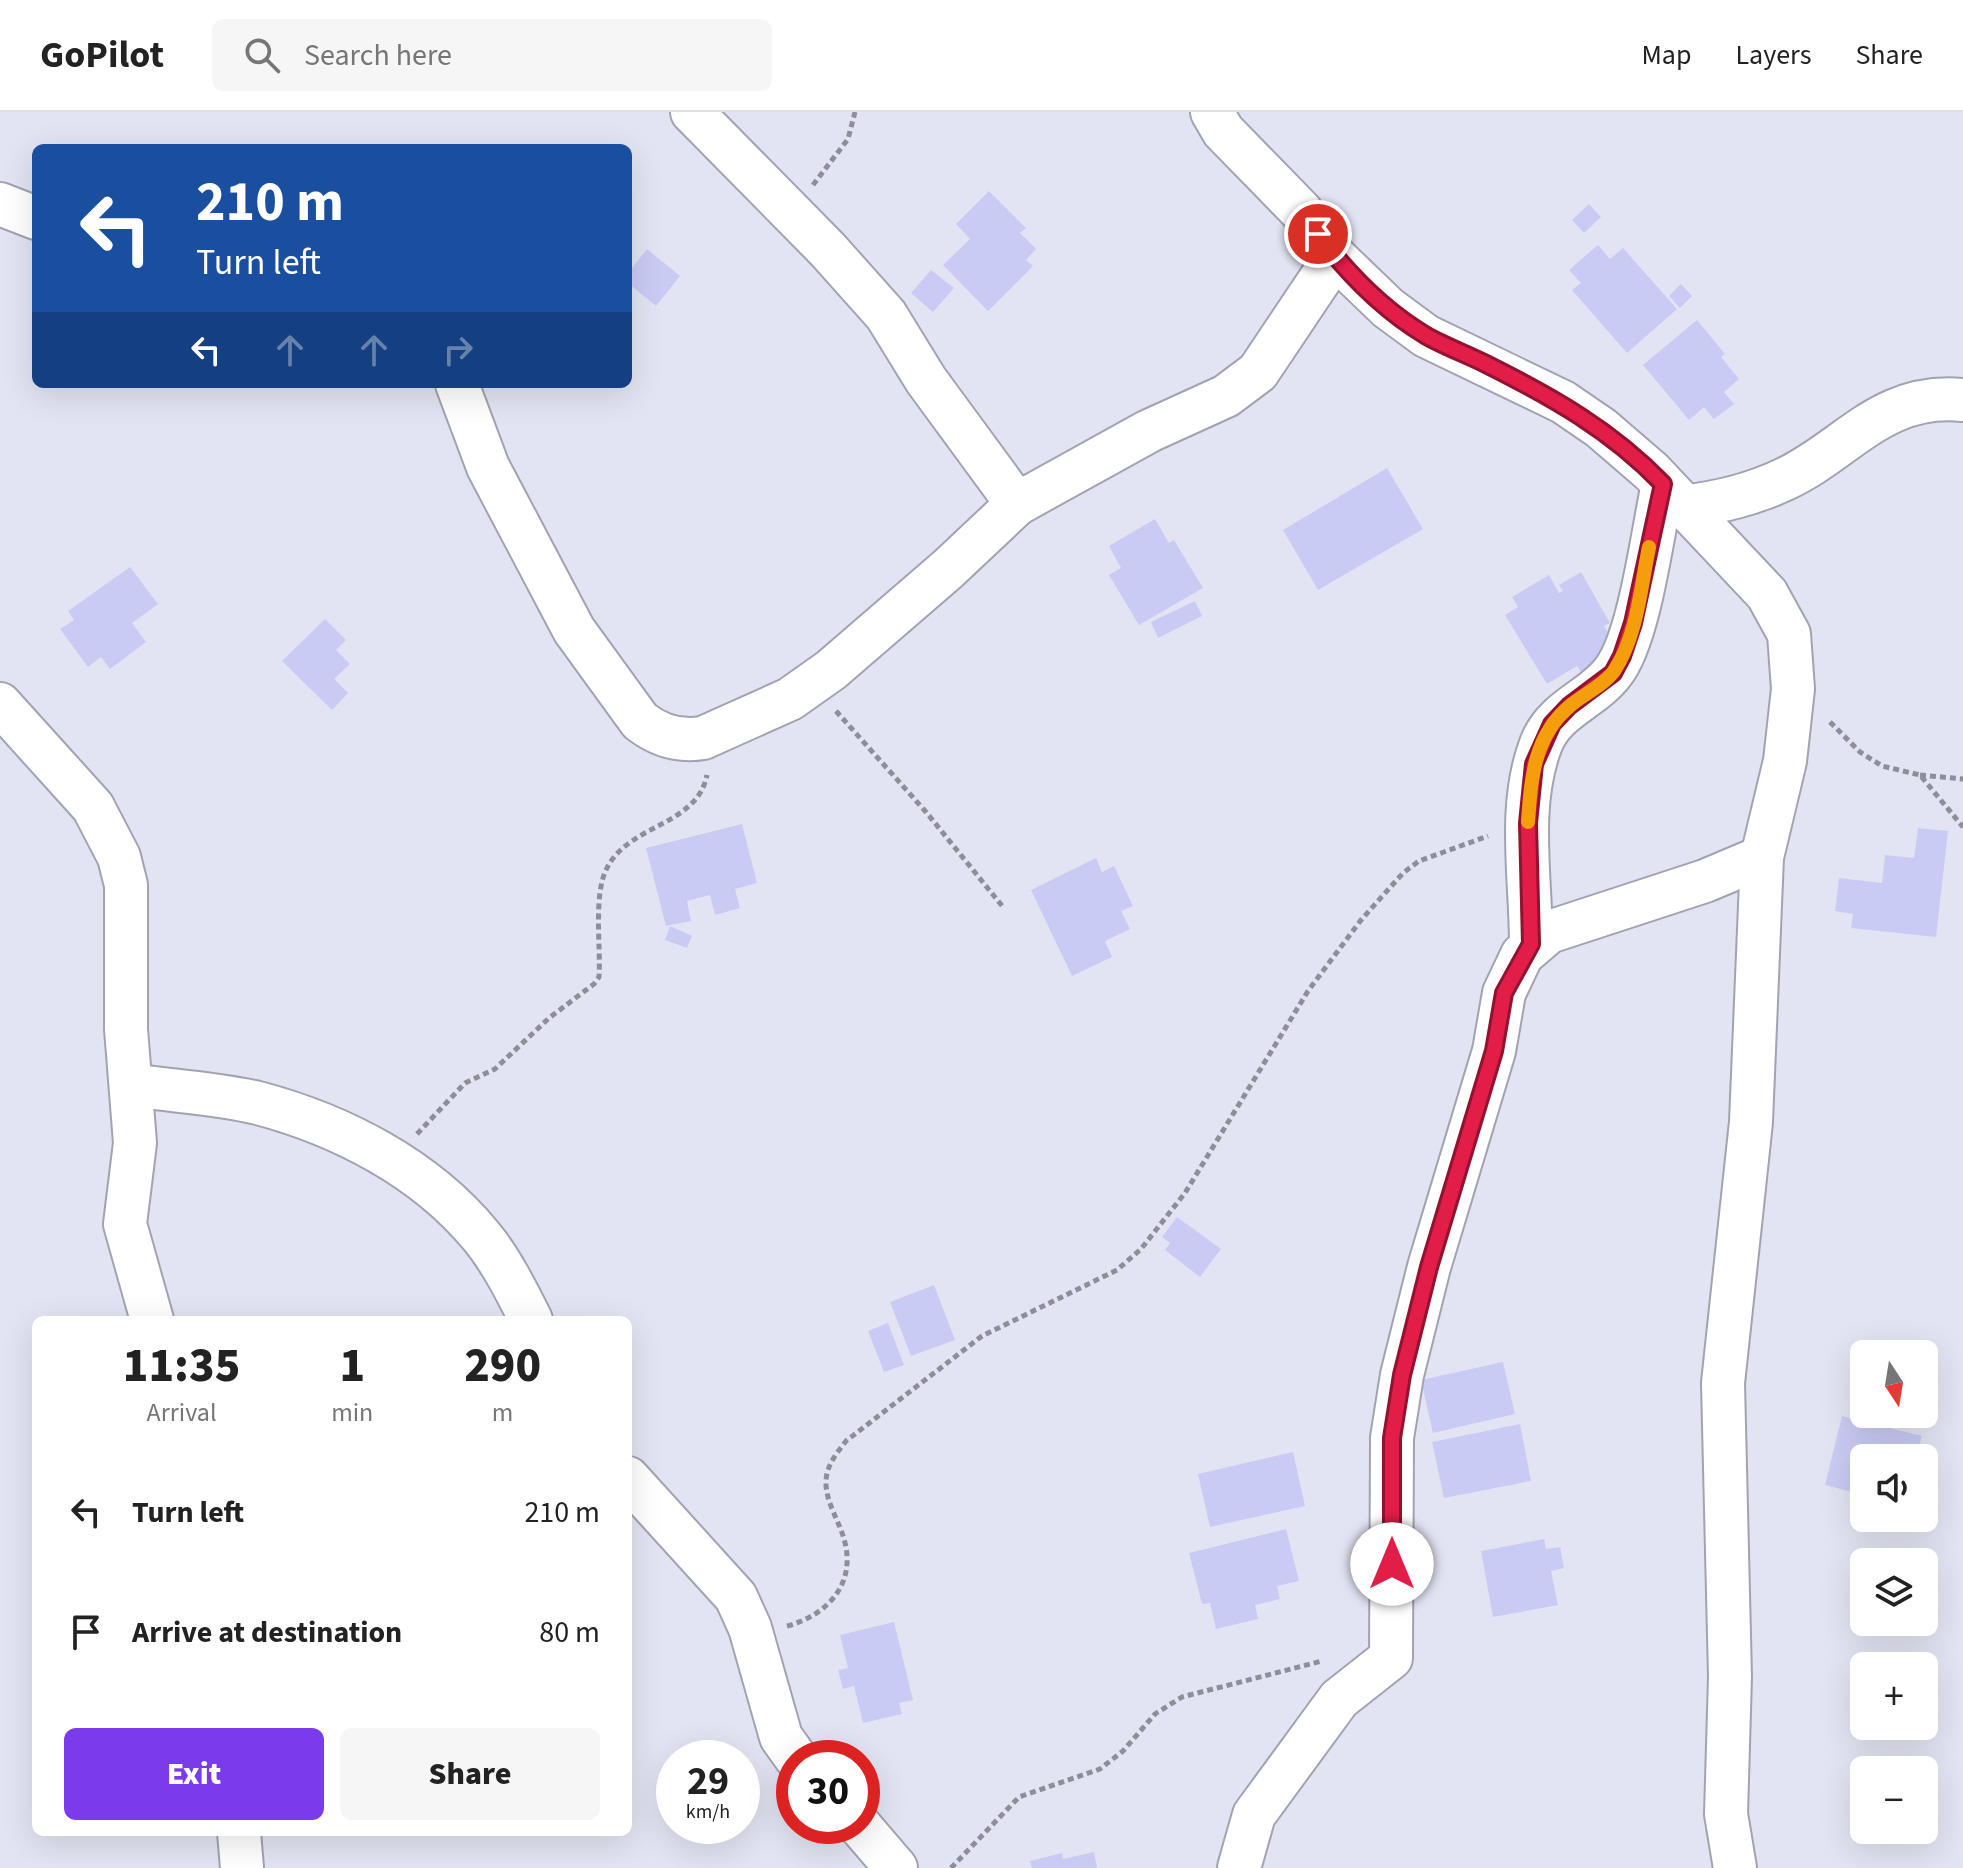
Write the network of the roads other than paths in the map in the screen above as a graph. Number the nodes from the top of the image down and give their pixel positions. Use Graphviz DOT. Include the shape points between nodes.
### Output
graph roads {
  1 [pos="692,112"];
  2 [pos="1212,112"];
  3 [pos="0,204"];
  4 [pos="32,216"];
  5 [pos="1335,257"];
  6 [pos="458,388"];
  7 [pos="1963,400"];
  8 [pos="1673,495"];
  9 [pos="1017,504"];
  10 [pos="0,704"];
  11 [pos="1762,857"];
  12 [pos="1531,944"];
  13 [pos="131,1085"];
  14 [pos="151,1316"];
  15 [pos="529,1316"];
  16 [pos="632,1482"];
  17 [pos="783,1740"];
  18 [pos="239,1836"];
  19 [pos="875,1844"];
  20 [pos="242,1868"];
  21 [pos="896,1868"];
  22 [pos="1239,1868"];
  23 [pos="1735,1868"];
  1 -- 9 [label="street" via="886,315 934,393"];
  2 -- 5 [label="street"];
  3 -- 4 [label="street"];
  5 -- 8 [label="street" via="1426,336 1563,402 1601,428"];
  5 -- 9 [label="street" via="1258,372 1226,396 1149,431"];
  6 -- 9 [label="street" via="488,467 574,630 628,707 652,730 671,738 703,738 790,699 948,569"];
  7 -- 8 [label="street" via="1900,407 1848,435 1788,478 1734,500"];
  8 -- 11 [label="street" via="1767,594 1789,634 1793,689 1785,761"];
  8 -- 12 [label="street" via="1622,656 1613,673 1552,724 1534,764 1528,823"];
  10 -- 13 [label="street" via="93,807 119,857 126,885"];
  11 -- 12 [label="street" via="1549,932"];
  11 -- 23 [label="street" via="1751,1122 1723,1383 1730,1677 1726,1814"];
  12 -- 22 [label="street" via="1504,993 1494,1051 1402,1375 1392,1438 1391,1658 1339,1699 1254,1815"];
  13 -- 14 [label="street" via="135,1143 125,1224"];
  13 -- 15 [label="street" via="256,1103 337,1131 401,1166 482,1236"];
  16 -- 17 [label="street" via="736,1597"];
  18 -- 20 [label="street"];
  19 -- 21 [label="street"];
}
